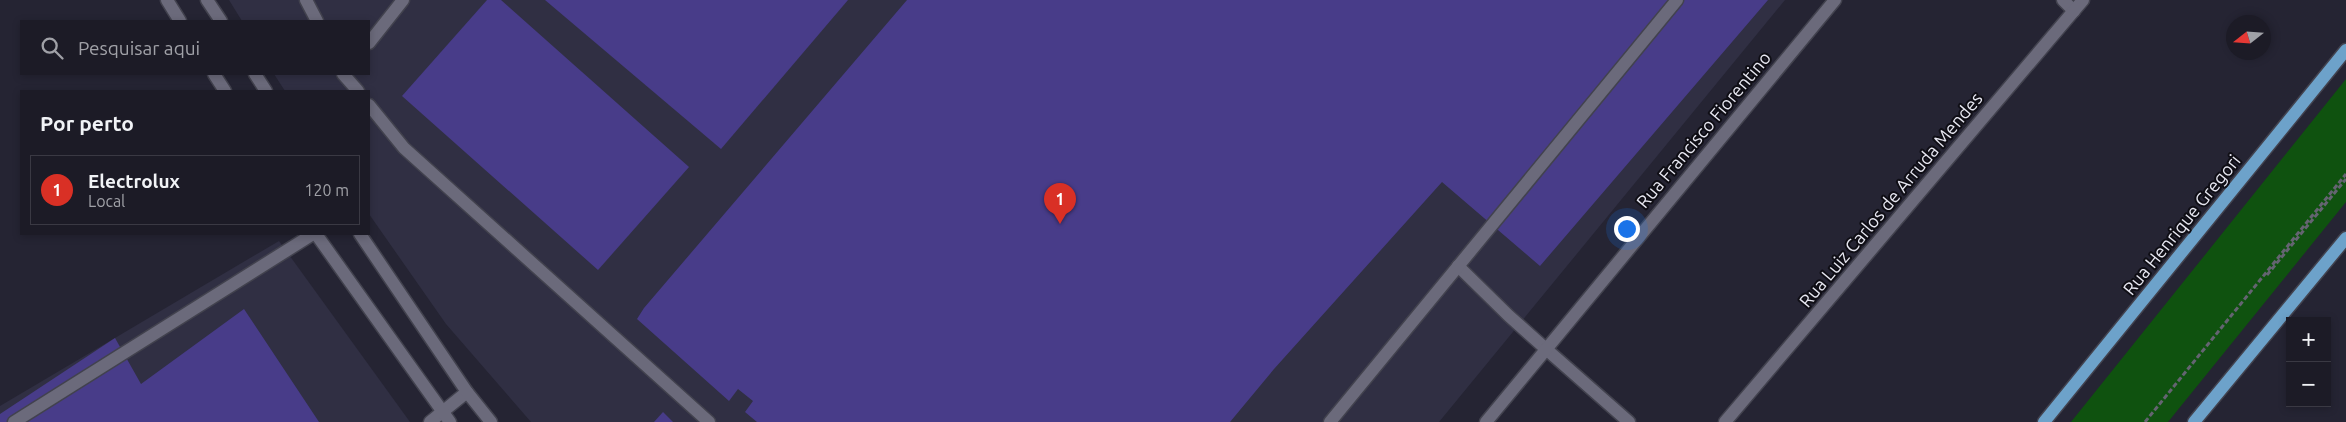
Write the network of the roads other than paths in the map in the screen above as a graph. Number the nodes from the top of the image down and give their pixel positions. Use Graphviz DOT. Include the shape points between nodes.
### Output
graph roads {
  1 [pos="167,0"];
  2 [pos="207,0"];
  3 [pos="306,0"];
  4 [pos="404,0"];
  5 [pos="1677,0"];
  6 [pos="1835,0"];
  7 [pos="2063,0"];
  8 [pos="2083,0"];
  9 [pos="2074,11"];
  10 [pos="179,20"];
  11 [pos="220,20"];
  12 [pos="316,20"];
  13 [pos="370,42"];
  14 [pos="2346,50"];
  15 [pos="215,75"];
  16 [pos="256,75"];
  17 [pos="345,75"];
  18 [pos="224,90"];
  19 [pos="265,90"];
  20 [pos="357,90"];
  21 [pos="370,106"];
  22 [pos="313,235"];
  23 [pos="316,235"];
  24 [pos="361,235"];
  25 [pos="2346,238"];
  26 [pos="1458,266"];
  27 [pos="1546,349"];
  28 [pos="467,392"];
  29 [pos="441,411"];
  30 [pos="14,422"];
  31 [pos="430,422"];
  32 [pos="450,422"];
  33 [pos="491,422"];
  34 [pos="709,422"];
  35 [pos="1330,422"];
  36 [pos="1486,422"];
  37 [pos="1629,422"];
  38 [pos="1725,422"];
  39 [pos="2044,422"];
  40 [pos="2194,422"];
  1 -- 10 [label="street"];
  2 -- 11 [label="street"];
  3 -- 12 [label="street"];
  4 -- 13 [label="street"];
  5 -- 26 [label="street"];
  6 -- 27 [label="street, Rua Francisco Fiorentino"];
  7 -- 9 [label="street"];
  8 -- 9 [label="street, Rua Luiz Carlos de Arruda Mendes"];
  9 -- 38 [label="street, Rua Luiz Carlos de Arruda Mendes"];
  14 -- 39 [label="main road, Rua Henrique Gregori"];
  15 -- 18 [label="street"];
  16 -- 19 [label="street"];
  17 -- 20 [label="street"];
  21 -- 34 [label="street" via="404,148"];
  22 -- 30 [label="street"];
  23 -- 29 [label="street"];
  24 -- 28 [label="street"];
  25 -- 40 [label="main road"];
  26 -- 27 [label="street"];
  26 -- 35 [label="street"];
  27 -- 36 [label="street, Rua Francisco Fiorentino"];
  27 -- 37 [label="street"];
  28 -- 29 [label="street"];
  28 -- 33 [label="street"];
  29 -- 31 [label="street"];
  29 -- 32 [label="street"];
}
